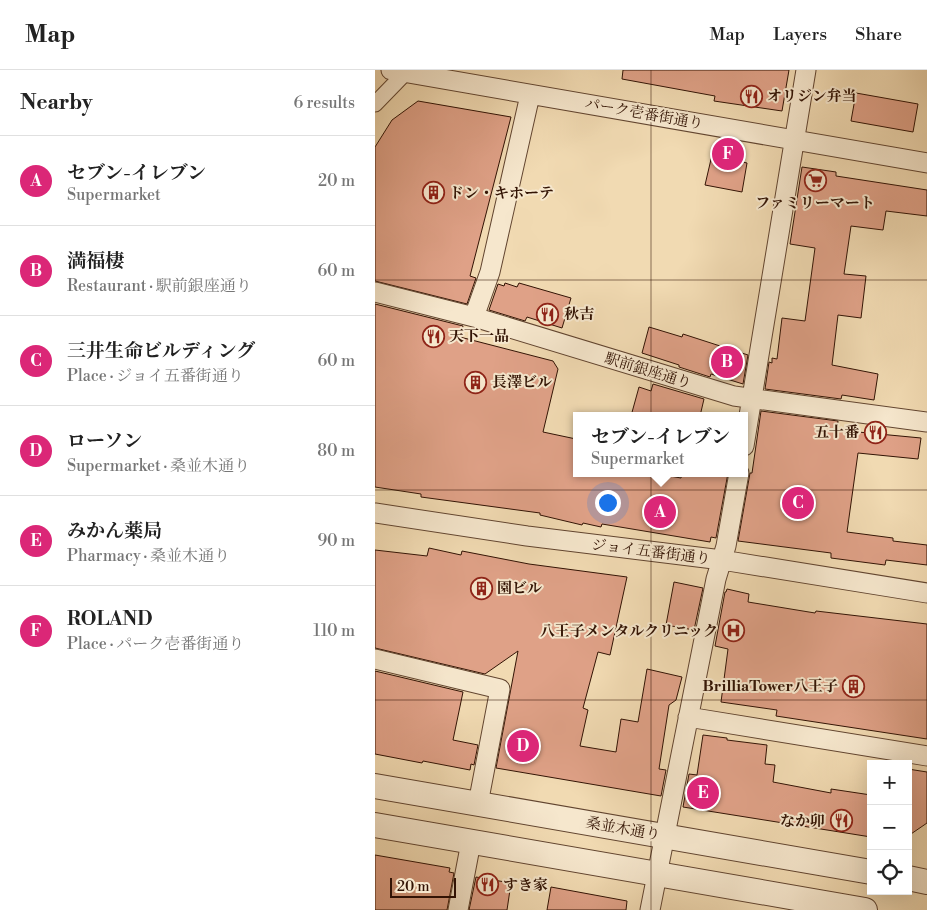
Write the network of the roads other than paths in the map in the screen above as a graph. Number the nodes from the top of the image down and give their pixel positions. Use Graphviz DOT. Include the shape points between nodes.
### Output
graph roads {
  1 [pos="806,70"];
  2 [pos="401,71"];
  3 [pos="530,94"];
  4 [pos="375,104"];
  5 [pos="794,140"];
  6 [pos="919,161"];
  7 [pos="375,292"];
  8 [pos="474,317"];
  9 [pos="752,398"];
  10 [pos="748,422"];
  11 [pos="927,422"];
  12 [pos="738,477"];
  13 [pos="375,513"];
  14 [pos="722,560"];
  15 [pos="927,593"];
  16 [pos="375,659"];
  17 [pos="688,717"];
  18 [pos="927,756"];
  19 [pos="375,786"];
  20 [pos="478,804"];
  21 [pos="375,825"];
  22 [pos="664,836"];
  23 [pos="471,842"];
  24 [pos="867,871"];
  25 [pos="657,874"];
  26 [pos="912,879"];
  27 [pos="927,882"];
  28 [pos="458,910"];
  29 [pos="650,910"];
  30 [pos="865,910"];
  1 -- 5 [label="street"];
  2 -- 3 [label="street, パーク壱番街通り"];
  2 -- 4 [label="street"];
  3 -- 5 [label="street, パーク壱番街通り"];
  3 -- 8 [label="street" via="490,272"];
  5 -- 6 [label="street, パーク壱番街通り"];
  5 -- 9 [label="street"];
  7 -- 8 [label="street, 駅前銀座通り"];
  8 -- 9 [label="street, 駅前銀座通り" via="734,396"];
  9 -- 10 [label="street"];
  9 -- 11 [label="street, 駅前銀座通り" via="880,409"];
  12 -- 14 [label="street"];
  13 -- 14 [label="street, ジョイ五番街通り"];
  14 -- 15 [label="street, ジョイ五番街通り"];
  14 -- 17 [label="street" via="715,579"];
  16 -- 20 [label="street" via="501,688"];
  17 -- 18 [label="street"];
  17 -- 22 [label="street"];
  19 -- 20 [label="street, 桑並木通り"];
  20 -- 22 [label="street, 桑並木通り"];
  21 -- 23 [label="street"];
  22 -- 24 [label="street, 桑並木通り"];
  22 -- 25 [label="street"];
  23 -- 25 [label="street"];
  23 -- 28 [label="street"];
  25 -- 29 [label="street"];
  25 -- 30 [label="street"];
  26 -- 27 [label="street"];
}
